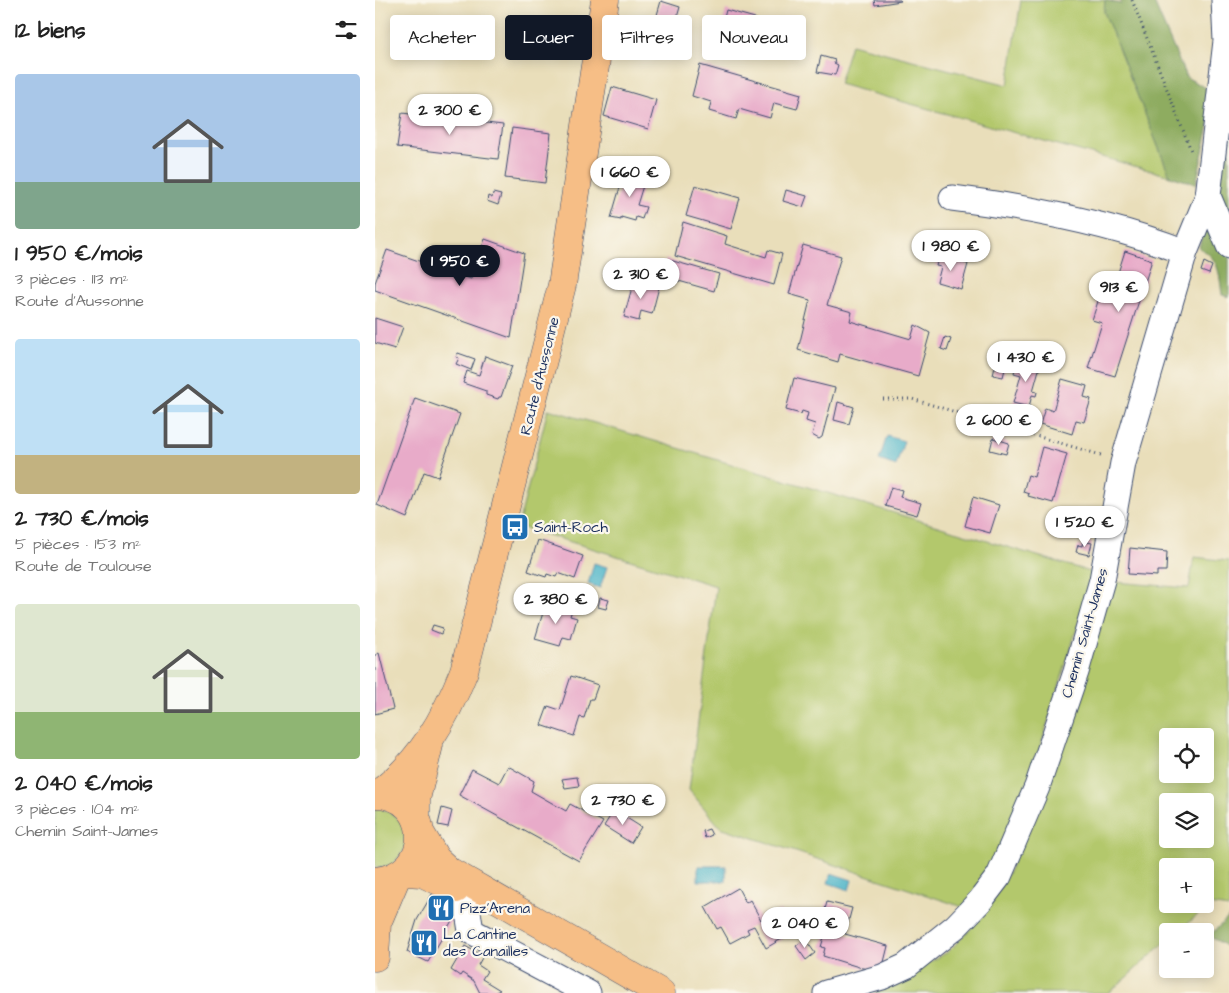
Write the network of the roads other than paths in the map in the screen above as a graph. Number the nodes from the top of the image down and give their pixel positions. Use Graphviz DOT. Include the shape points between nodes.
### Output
graph roads {
  1 [pos="605,0"];
  2 [pos="1224,0"];
  3 [pos="1228,41"];
  4 [pos="1208,196"];
  5 [pos="953,198"];
  6 [pos="1229,246"];
  7 [pos="1185,252"];
  8 [pos="430,741"];
  9 [pos="376,794"];
  10 [pos="418,825"];
  11 [pos="392,876"];
  12 [pos="465,894"];
  13 [pos="376,920"];
  14 [pos="375,957"];
  15 [pos="588,993"];
  16 [pos="647,993"];
  17 [pos="661,993"];
  18 [pos="826,993"];
  1 -- 8 [label="main road, Route d'Aussonne" via="560,294 464,671 452,702"];
  2 -- 3 [label="street, Chemin Saint-James"];
  3 -- 4 [label="street, Chemin Saint-James"];
  4 -- 6 [label="street"];
  4 -- 7 [label="street, Chemin Saint-James"];
  5 -- 7 [label="street" via="1026,209 1118,229"];
  7 -- 18 [label="street, Chemin Saint-James" via="1123,463 1111,540 1076,672 1037,787 999,876 955,926 906,966"];
  8 -- 9 [label="main road, Route d'Aussonne" via="388,786"];
  8 -- 10 [label="main road, Route d'Aussonne" via="416,799"];
  9 -- 10 [label="main road" via="404,803"];
  10 -- 11 [label="main road, Route d'Aussonne" via="417,855"];
  10 -- 17 [label="main road" via="436,860 449,871"];
  11 -- 12 [label="main road" via="422,873"];
  11 -- 13 [label="main road, Route d'Aussonne"];
  12 -- 15 [label="street" via="471,931"];
  12 -- 16 [label="main road"];
  13 -- 14 [label="main road, Route d'Aussonne"];
}
